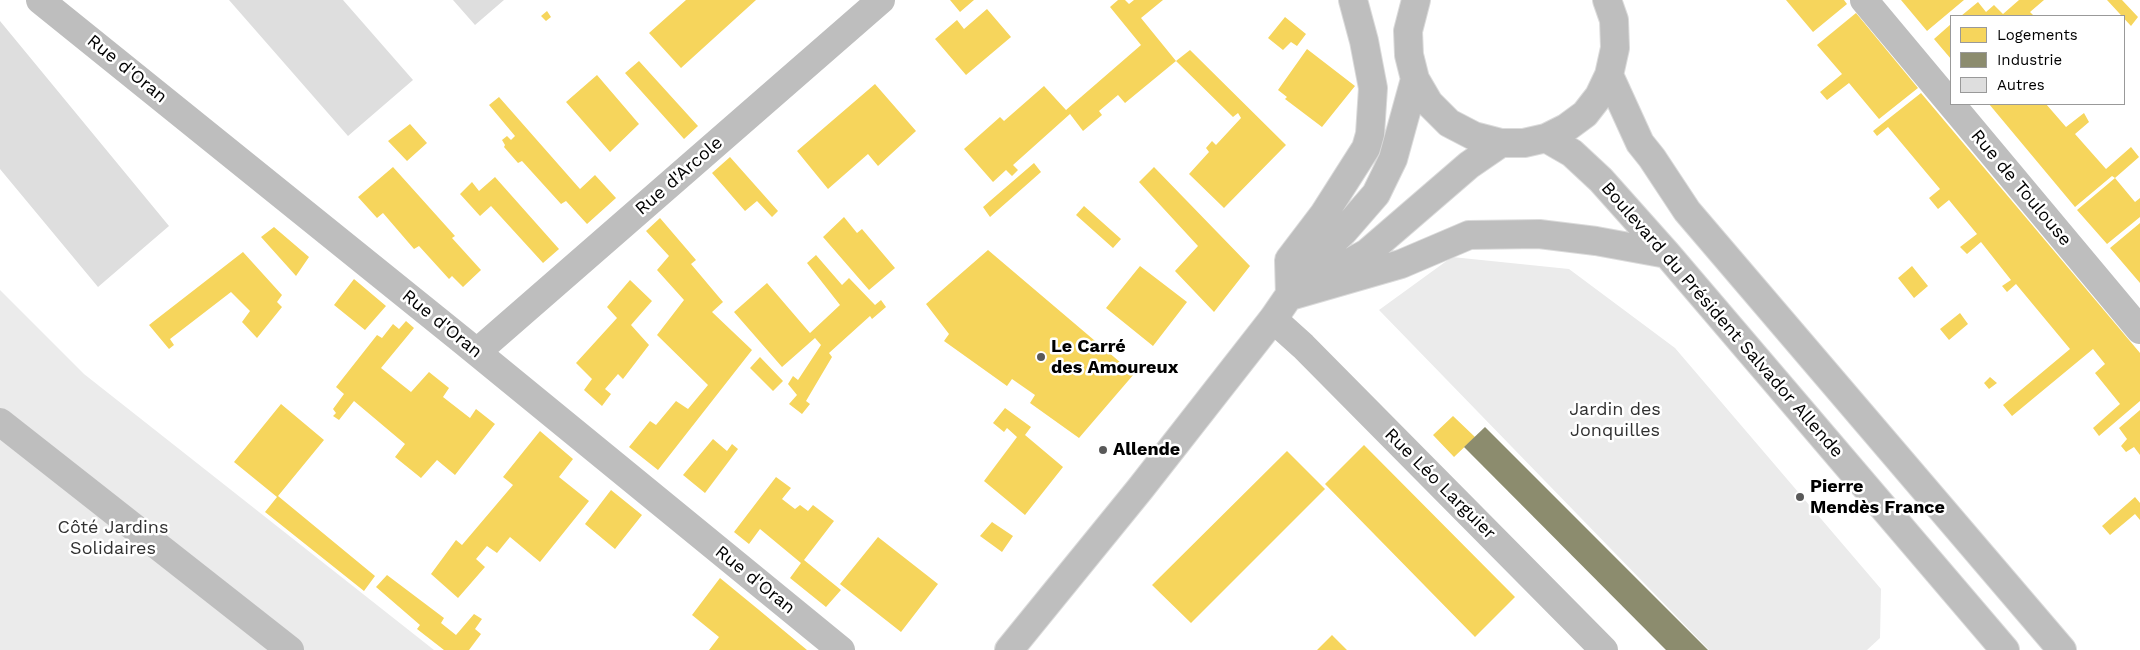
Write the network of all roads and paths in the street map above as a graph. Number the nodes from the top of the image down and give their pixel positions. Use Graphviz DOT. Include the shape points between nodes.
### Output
graph roads {
  1 [pos="40,0"];
  2 [pos="881,0"];
  3 [pos="1352,0"];
  4 [pos="1607,0"];
  5 [pos="1864,0"];
  6 [pos="1413,2"];
  7 [pos="1609,75"];
  8 [pos="1415,79"];
  9 [pos="1950,103"];
  10 [pos="1952,105"];
  11 [pos="1546,138"];
  12 [pos="1501,143"];
  13 [pos="1667,254"];
  14 [pos="1290,296"];
  15 [pos="1273,319"];
  16 [pos="2140,330"];
  17 [pos="477,352"];
  18 [pos="0,422"];
  19 [pos="290,650"];
  20 [pos="841,650"];
  21 [pos="1009,650"];
  22 [pos="1604,650"];
  23 [pos="2005,650"];
  24 [pos="2062,650"];
  1 -- 17 [label="main road, Rue d'Oran"];
  2 -- 17 [label="main road, Rue d'Arcole"];
  3 -- 14 [label="main road" via="1373,88 1370,134 1366,148 1324,214 1289,260"];
  4 -- 7 [label="main road" via="1614,20 1615,48"];
  5 -- 9 [label="main road, Rue de Toulouse"];
  6 -- 8 [label="main road" via="1408,31"];
  7 -- 11 [label="main road" via="1585,114"];
  7 -- 24 [label="main road" via="1640,143 1687,211"];
  8 -- 12 [label="main road" via="1429,103 1449,123 1474,136"];
  8 -- 14 [label="main road" via="1393,159 1376,194 1313,261"];
  10 -- 16 [label="main road, Rue de Toulouse"];
  11 -- 12 [label="main road" via="1524,143"];
  11 -- 13 [label="main road, Boulevard du Président Salvador Allende" via="1572,153"];
  12 -- 14 [label="main road" via="1469,165 1367,253"];
  13 -- 14 [label="main road" via="1539,234 1469,235 1401,264"];
  13 -- 23 [label="main road, Boulevard du Président Salvador Allende"];
  14 -- 15 [label="main road"];
  15 -- 21 [label="main road"];
  15 -- 22 [label="main road, Rue Léo Larguier"];
  17 -- 20 [label="main road, Rue d'Oran"];
  18 -- 19 [label="main road"];
}
